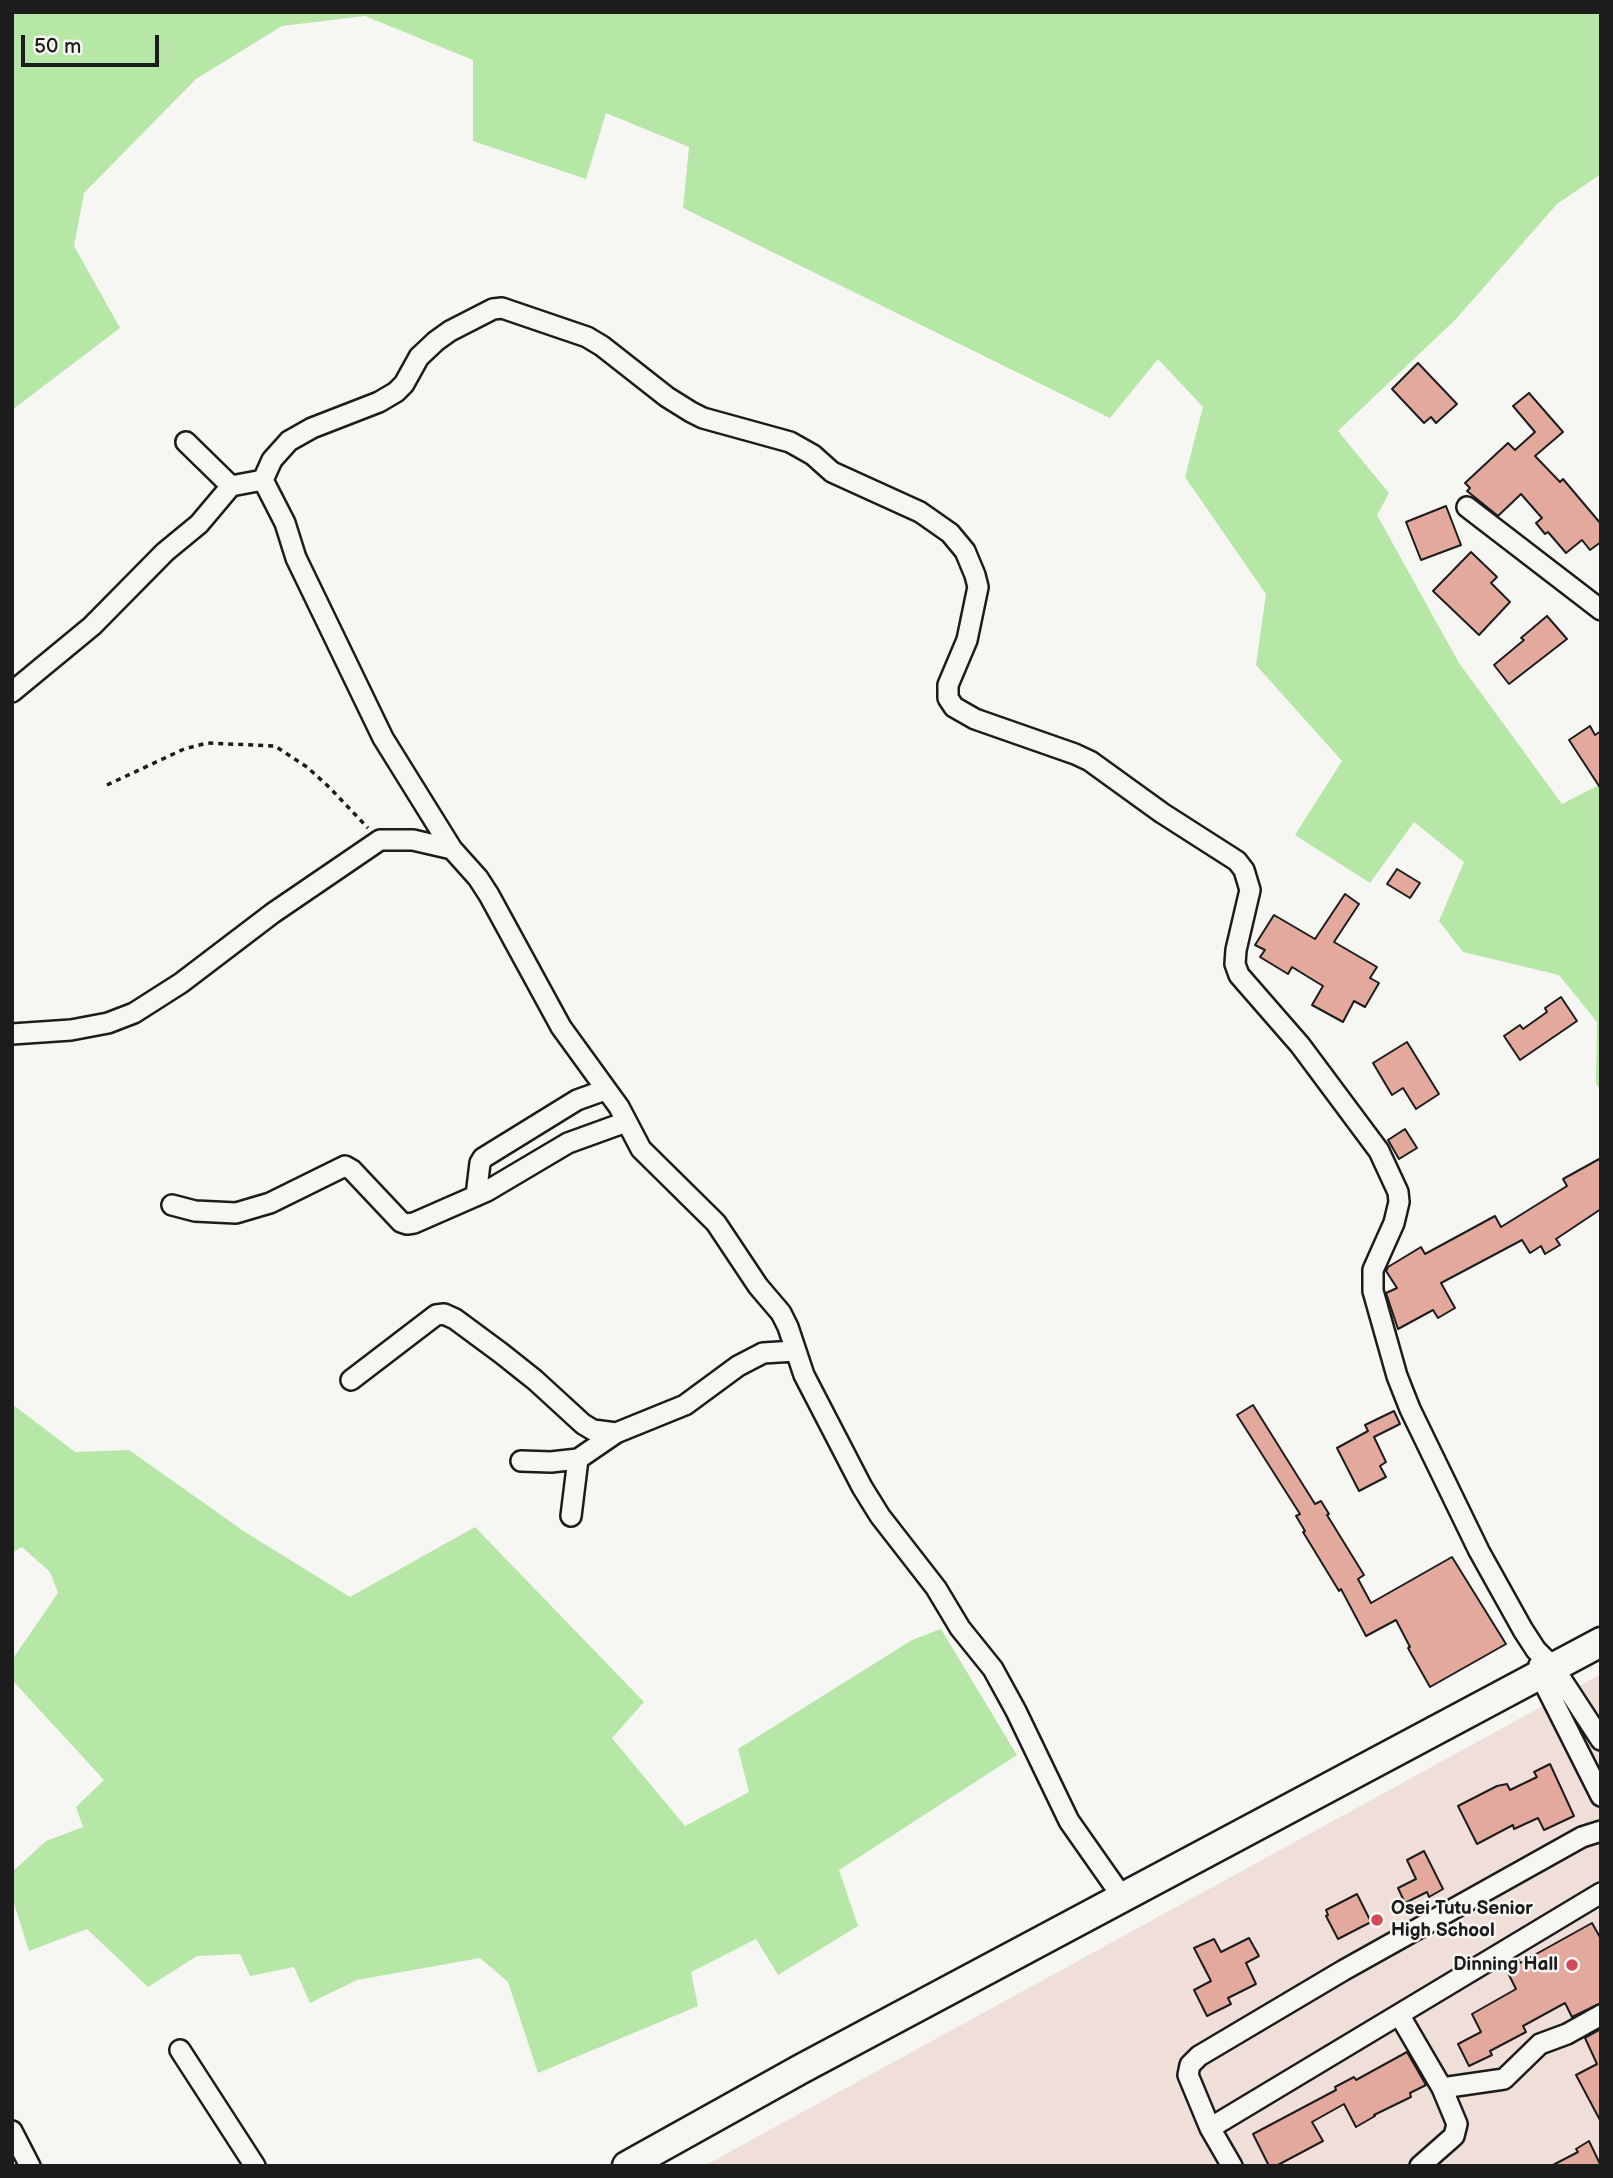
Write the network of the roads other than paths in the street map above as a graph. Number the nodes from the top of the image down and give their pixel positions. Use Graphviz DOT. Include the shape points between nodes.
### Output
graph roads {
  1 [pos="186,442"];
  2 [pos="263,480"];
  3 [pos="232,486"];
  4 [pos="1467,508"];
  5 [pos="1601,610"];
  6 [pos="12,692"];
  7 [pos="452,849"];
  8 [pos="12,1034"];
  9 [pos="606,1090"];
  10 [pos="626,1122"];
  11 [pos="476,1196"];
  12 [pos="172,1205"];
  13 [pos="795,1351"];
  14 [pos="351,1380"];
  15 [pos="616,1433"];
  16 [pos="578,1459"];
  17 [pos="521,1461"];
  18 [pos="571,1516"];
  19 [pos="1601,1642"];
  20 [pos="1543,1664"];
  21 [pos="1601,1740"];
  22 [pos="1601,1796"];
  23 [pos="1601,1831"];
  24 [pos="1601,1893"];
  25 [pos="1123,1898"];
  26 [pos="1400,2015"];
  27 [pos="1601,2015"];
  28 [pos="180,2050"];
  29 [pos="1442,2088"];
  30 [pos="1210,2128"];
  31 [pos="12,2131"];
  32 [pos="30,2166"];
  33 [pos="255,2166"];
  34 [pos="627,2166"];
  35 [pos="1232,2166"];
  36 [pos="1419,2166"];
  1 -- 3 [label="street"];
  2 -- 3 [label="street"];
  2 -- 7 [label="street" via="373,718"];
  2 -- 20 [label="street" via="272,460 289,441 396,392 419,357 436,341 502,308 587,337 691,412 790,442 832,472 920,512 950,533 965,551 978,587 967,640 948,685 954,707 1090,761 1244,870 1250,890 1236,950 1239,975 1300,1045 1391,1174 1399,1202 1391,1234 1373,1270 1373,1291 1397,1376 1438,1469"];
  3 -- 6 [label="street" via="199,524 92,626"];
  4 -- 5 [label="street"];
  7 -- 8 [label="street" via="413,840 380,840 134,1013 71,1030"];
  7 -- 9 [label="street" via="489,895 561,1027"];
  9 -- 10 [label="street"];
  9 -- 11 [label="street" via="577,1100 483,1158"];
  10 -- 11 [label="street" via="568,1143"];
  10 -- 13 [label="street" via="641,1149 725,1234 781,1313"];
  11 -- 12 [label="street" via="407,1224 345,1166 270,1203 236,1213"];
  13 -- 15 [label="street" via="763,1353 685,1405"];
  13 -- 25 [label="street" via="862,1487 993,1669 1069,1821"];
  14 -- 15 [label="street" via="436,1315 444,1314 510,1359 583,1424"];
  15 -- 16 [label="street"];
  16 -- 17 [label="street"];
  16 -- 18 [label="street"];
  19 -- 20 [label="street"];
  20 -- 21 [label="street"];
  20 -- 22 [label="street"];
  20 -- 25 [label="street"];
  23 -- 30 [label="street" via="1570,1843 1199,2056 1188,2075"];
  24 -- 26 [label="street"];
  25 -- 34 [label="street"];
  26 -- 29 [label="street"];
  26 -- 30 [label="street"];
  27 -- 29 [label="street" via="1540,2043 1504,2079"];
  28 -- 33 [label="street"];
  29 -- 36 [label="street" via="1456,2117 1457,2132"];
  30 -- 35 [label="street"];
  31 -- 32 [label="street"];
}
